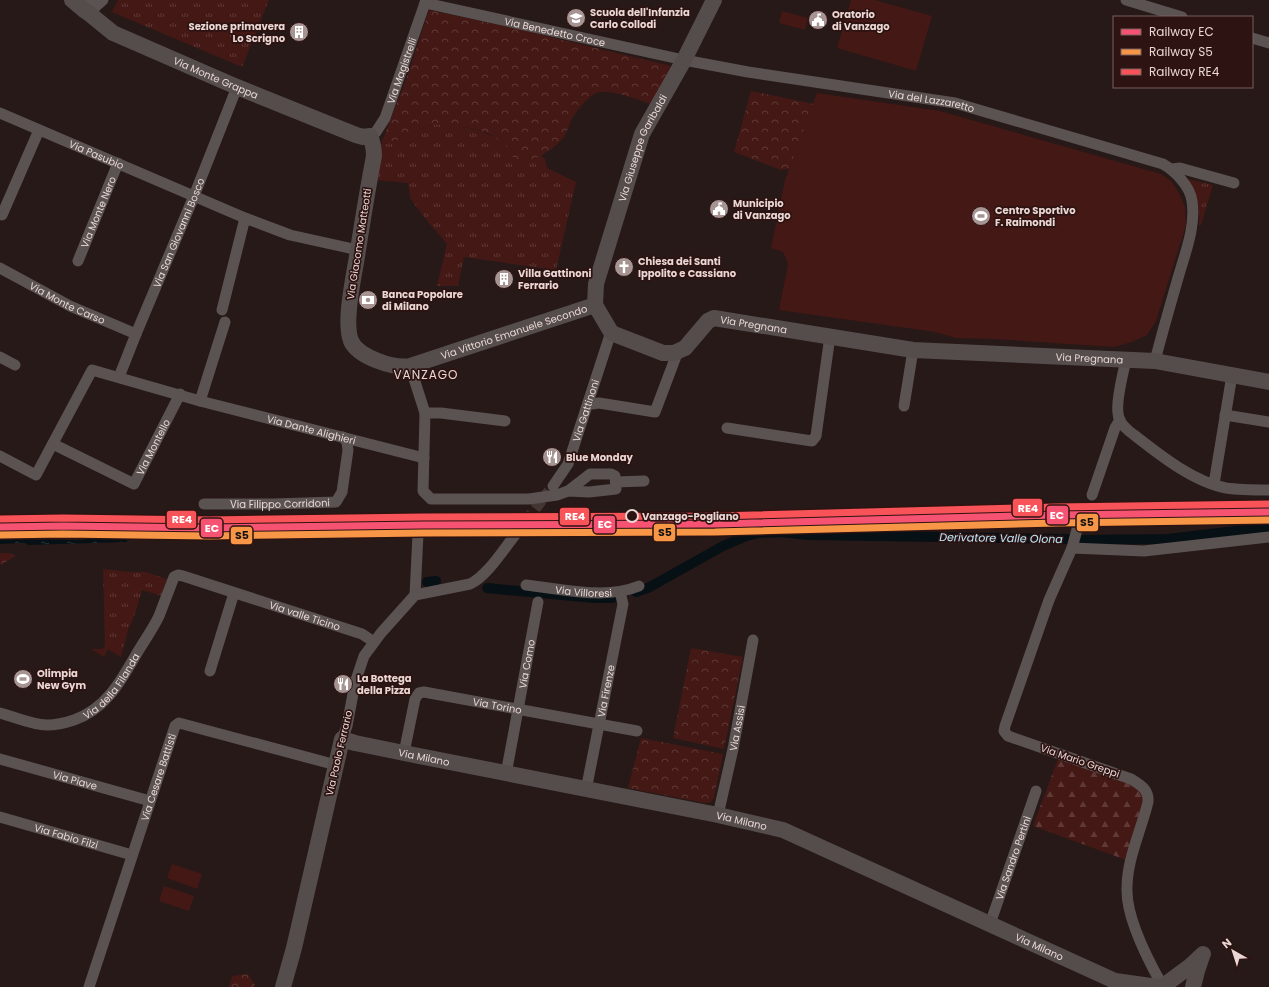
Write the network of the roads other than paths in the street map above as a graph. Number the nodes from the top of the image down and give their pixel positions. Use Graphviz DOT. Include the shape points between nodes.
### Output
graph roads {
  1 [pos="72,0"];
  2 [pos="103,0"];
  3 [pos="714,0"];
  4 [pos="1126,0"];
  5 [pos="426,1"];
  6 [pos="87,7"];
  7 [pos="1179,16"];
  8 [pos="102,25"];
  9 [pos="1253,38"];
  10 [pos="1269,43"];
  11 [pos="684,60"];
  12 [pos="237,87"];
  13 [pos="0,113"];
  14 [pos="39,130"];
  15 [pos="370,136"];
  16 [pos="118,163"];
  17 [pos="1172,169"];
  18 [pos="1234,183"];
  19 [pos="194,196"];
  20 [pos="2,215"];
  21 [pos="245,218"];
  22 [pos="358,250"];
  23 [pos="78,261"];
  24 [pos="0,268"];
  25 [pos="595,305"];
  26 [pos="222,310"];
  27 [pos="225,322"];
  28 [pos="611,332"];
  29 [pos="136,334"];
  30 [pos="830,336"];
  31 [pos="358,350"];
  32 [pos="913,350"];
  33 [pos="678,351"];
  34 [pos="0,357"];
  35 [pos="1126,360"];
  36 [pos="1155,361"];
  37 [pos="15,365"];
  38 [pos="410,366"];
  39 [pos="1232,375"];
  40 [pos="119,377"];
  41 [pos="1268,381"];
  42 [pos="180,394"];
  43 [pos="200,400"];
  44 [pos="588,403"];
  45 [pos="904,406"];
  46 [pos="425,413"];
  47 [pos="1225,415"];
  48 [pos="1120,420"];
  49 [pos="505,421"];
  50 [pos="1269,422"];
  51 [pos="727,428"];
  52 [pos="344,437"];
  53 [pos="54,444"];
  54 [pos="0,456"];
  55 [pos="424,458"];
  56 [pos="644,481"];
  57 [pos="616,482"];
  58 [pos="1214,484"];
  59 [pos="553,486"];
  60 [pos="1269,490"];
  61 [pos="568,492"];
  62 [pos="1092,495"];
  63 [pos="204,504"];
  64 [pos="1079,522"];
  65 [pos="418,534"];
  66 [pos="515,535"];
  67 [pos="1269,537"];
  68 [pos="1072,548"];
  69 [pos="174,577"];
  70 [pos="526,585"];
  71 [pos="639,586"];
  72 [pos="620,592"];
  73 [pos="234,593"];
  74 [pos="415,595"];
  75 [pos="538,602"];
  76 [pos="753,640"];
  77 [pos="374,642"];
  78 [pos="210,671"];
  79 [pos="518,709"];
  80 [pos="0,713"];
  81 [pos="599,725"];
  82 [pos="637,731"];
  83 [pos="342,739"];
  84 [pos="404,753"];
  85 [pos="0,759"];
  86 [pos="336,765"];
  87 [pos="506,774"];
  88 [pos="586,790"];
  89 [pos="1036,790"];
  90 [pos="150,801"];
  91 [pos="718,816"];
  92 [pos="0,817"];
  93 [pos="132,855"];
  94 [pos="990,924"];
  95 [pos="1119,984"];
  96 [pos="1161,986"];
  97 [pos="89,987"];
  98 [pos="283,987"];
  99 [pos="1182,987"];
  100 [pos="1193,987"];
  1 -- 6 [label="street, Via Monte Grappa"];
  2 -- 6 [label="street" via="92,10"];
  2 -- 8 [label="street" via="99,16"];
  3 -- 11 [label="street, Via Giuseppe Garibaldi"];
  4 -- 7 [label="street"];
  5 -- 11 [label="street, Via Benedetto Croce"];
  5 -- 15 [label="street, Via Magistrelli" via="386,118"];
  6 -- 8 [label="street, Via Monte Grappa"];
  8 -- 12 [label="street, Via Monte Grappa" via="113,33"];
  9 -- 10 [label="street"];
  11 -- 17 [label="street, Via del Lazzaretto" via="955,103 1163,164"];
  11 -- 25 [label="street, Via Giuseppe Garibaldi" via="642,134 596,284"];
  12 -- 15 [label="street, Via Monte Grappa" via="356,136"];
  12 -- 19 [label="street, Via San Giovanni Bosco"];
  13 -- 14 [label="street, Via Pasubio"];
  14 -- 16 [label="street, Via Pasubio"];
  14 -- 20 [label="street"];
  15 -- 22 [label="street, Via Giacomo Matteotti" via="374,156"];
  16 -- 19 [label="street, Via Pasubio"];
  16 -- 23 [label="street, Via Monte Nero"];
  17 -- 18 [label="street, Via del Lazzaretto" via="1180,168"];
  17 -- 36 [label="street, Via del Lazzaretto" via="1192,199 1194,214"];
  19 -- 21 [label="street, Via Pasubio"];
  19 -- 29 [label="street, Via San Giovanni Bosco"];
  21 -- 22 [label="street, Via Pasubio" via="290,235"];
  21 -- 26 [label="street"];
  22 -- 31 [label="street, Via Giacomo Matteotti" via="350,302 349,332"];
  24 -- 29 [label="street, Via Monte Carso" via="70,306"];
  25 -- 28 [label="street, Via Vittorio Emanuele Secondo"];
  25 -- 38 [label="street, Via Vittorio Emanuele Secondo"];
  27 -- 43 [label="street"];
  28 -- 33 [label="street" via="663,353"];
  28 -- 44 [label="street, Via Gattinoni"];
  29 -- 40 [label="street, Via San Giovanni Bosco"];
  30 -- 32 [label="street, Via Pregnana"];
  30 -- 33 [label="street, Via Pregnana" via="714,318 708,321 685,348"];
  30 -- 51 [label="street" via="816,436 812,441"];
  31 -- 38 [label="street, Via Vittorio Emanuele Secondo" via="384,362 403,367"];
  32 -- 35 [label="street, Via Pregnana"];
  32 -- 45 [label="street"];
  33 -- 44 [label="street" via="655,412"];
  34 -- 37 [label="street"];
  35 -- 36 [label="street, Via Pregnana"];
  35 -- 48 [label="street" via="1117,405"];
  36 -- 39 [label="street, Via Pregnana"];
  38 -- 46 [label="street"];
  39 -- 41 [label="street, Via Pregnana"];
  39 -- 47 [label="street"];
  40 -- 42 [label="street, Via Dante Alighieri"];
  40 -- 53 [label="street, Via Dante Alighieri" via="92,370"];
  42 -- 43 [label="street, Via Dante Alighieri"];
  42 -- 53 [label="street, Via Montello" via="134,484"];
  43 -- 52 [label="street, Via Dante Alighieri"];
  44 -- 59 [label="street, Via Gattinoni" via="568,464"];
  46 -- 49 [label="street"];
  46 -- 55 [label="street"];
  47 -- 50 [label="street"];
  47 -- 58 [label="street"];
  48 -- 58 [label="street" via="1128,431 1172,464"];
  48 -- 62 [label="street"];
  52 -- 55 [label="street, Via Dante Alighieri"];
  52 -- 63 [label="street, Via Filippo Corridoni" via="348,450 342,492 336,502"];
  53 -- 54 [label="street" via="36,475"];
  55 -- 61 [label="street" via="423,491 431,499 529,499"];
  56 -- 57 [label="street"];
  57 -- 61 [label="street" via="616,489"];
  57 -- 61 [label="street" via="615,476 611,474 590,474"];
  58 -- 60 [label="street" via="1225,488"];
  64 -- 68 [label="street, Via Mario Greppi"];
  65 -- 74 [label="street"];
  66 -- 74 [label="street" via="477,580 470,584"];
  67 -- 68 [label="street" via="1144,551"];
  68 -- 96 [label="street, Via Mario Greppi" via="1049,600 1004,731 1008,736 1131,779 1146,791 1148,802 1130,864 1126,891 1133,922"];
  69 -- 73 [label="street, Via valle Ticino" via="183,576"];
  69 -- 80 [label="street, Via della Filanda" via="158,618 128,669 110,696 94,710 72,721 48,725"];
  70 -- 72 [label="street, Via Villoresi" via="600,593"];
  71 -- 72 [label="street, Via Villoresi"];
  72 -- 81 [label="street, Via Firenze" via="623,604"];
  73 -- 77 [label="street, Via valle Ticino" via="362,634"];
  73 -- 78 [label="street"];
  74 -- 77 [label="street, Via Paolo Ferrario"];
  75 -- 79 [label="street, Via Como"];
  76 -- 91 [label="street, Via Assisi"];
  77 -- 83 [label="street, Via Paolo Ferrario" via="364,656 355,683"];
  79 -- 81 [label="street, Via Torino"];
  79 -- 84 [label="street, Via Torino" via="419,693 415,699"];
  79 -- 87 [label="street, Via Como"];
  81 -- 82 [label="street, Via Torino"];
  81 -- 88 [label="street, Via Firenze"];
  83 -- 84 [label="street, Via Milano"];
  83 -- 86 [label="street, Via Paolo Ferrario"];
  84 -- 87 [label="street, Via Milano"];
  85 -- 90 [label="street, Via Piave"];
  86 -- 90 [label="street, Via Cesare Battisti" via="179,724 175,726"];
  86 -- 98 [label="street, Via Paolo Ferrario"];
  87 -- 88 [label="street, Via Milano"];
  88 -- 91 [label="street, Via Milano"];
  89 -- 94 [label="street, Via Sandro Pertini"];
  90 -- 93 [label="street, Via Cesare Battisti"];
  91 -- 94 [label="street, Via Milano" via="783,830"];
  92 -- 93 [label="street, Via Fabio Filzi"];
  93 -- 97 [label="street, Via Cesare Battisti"];
  94 -- 95 [label="street, Via Milano"];
  95 -- 96 [label="street, Via Milano"];
  96 -- 99 [label="street, Via Milano" via="1173,983"];
  96 -- 100 [label="street" via="1203,954"];
}
